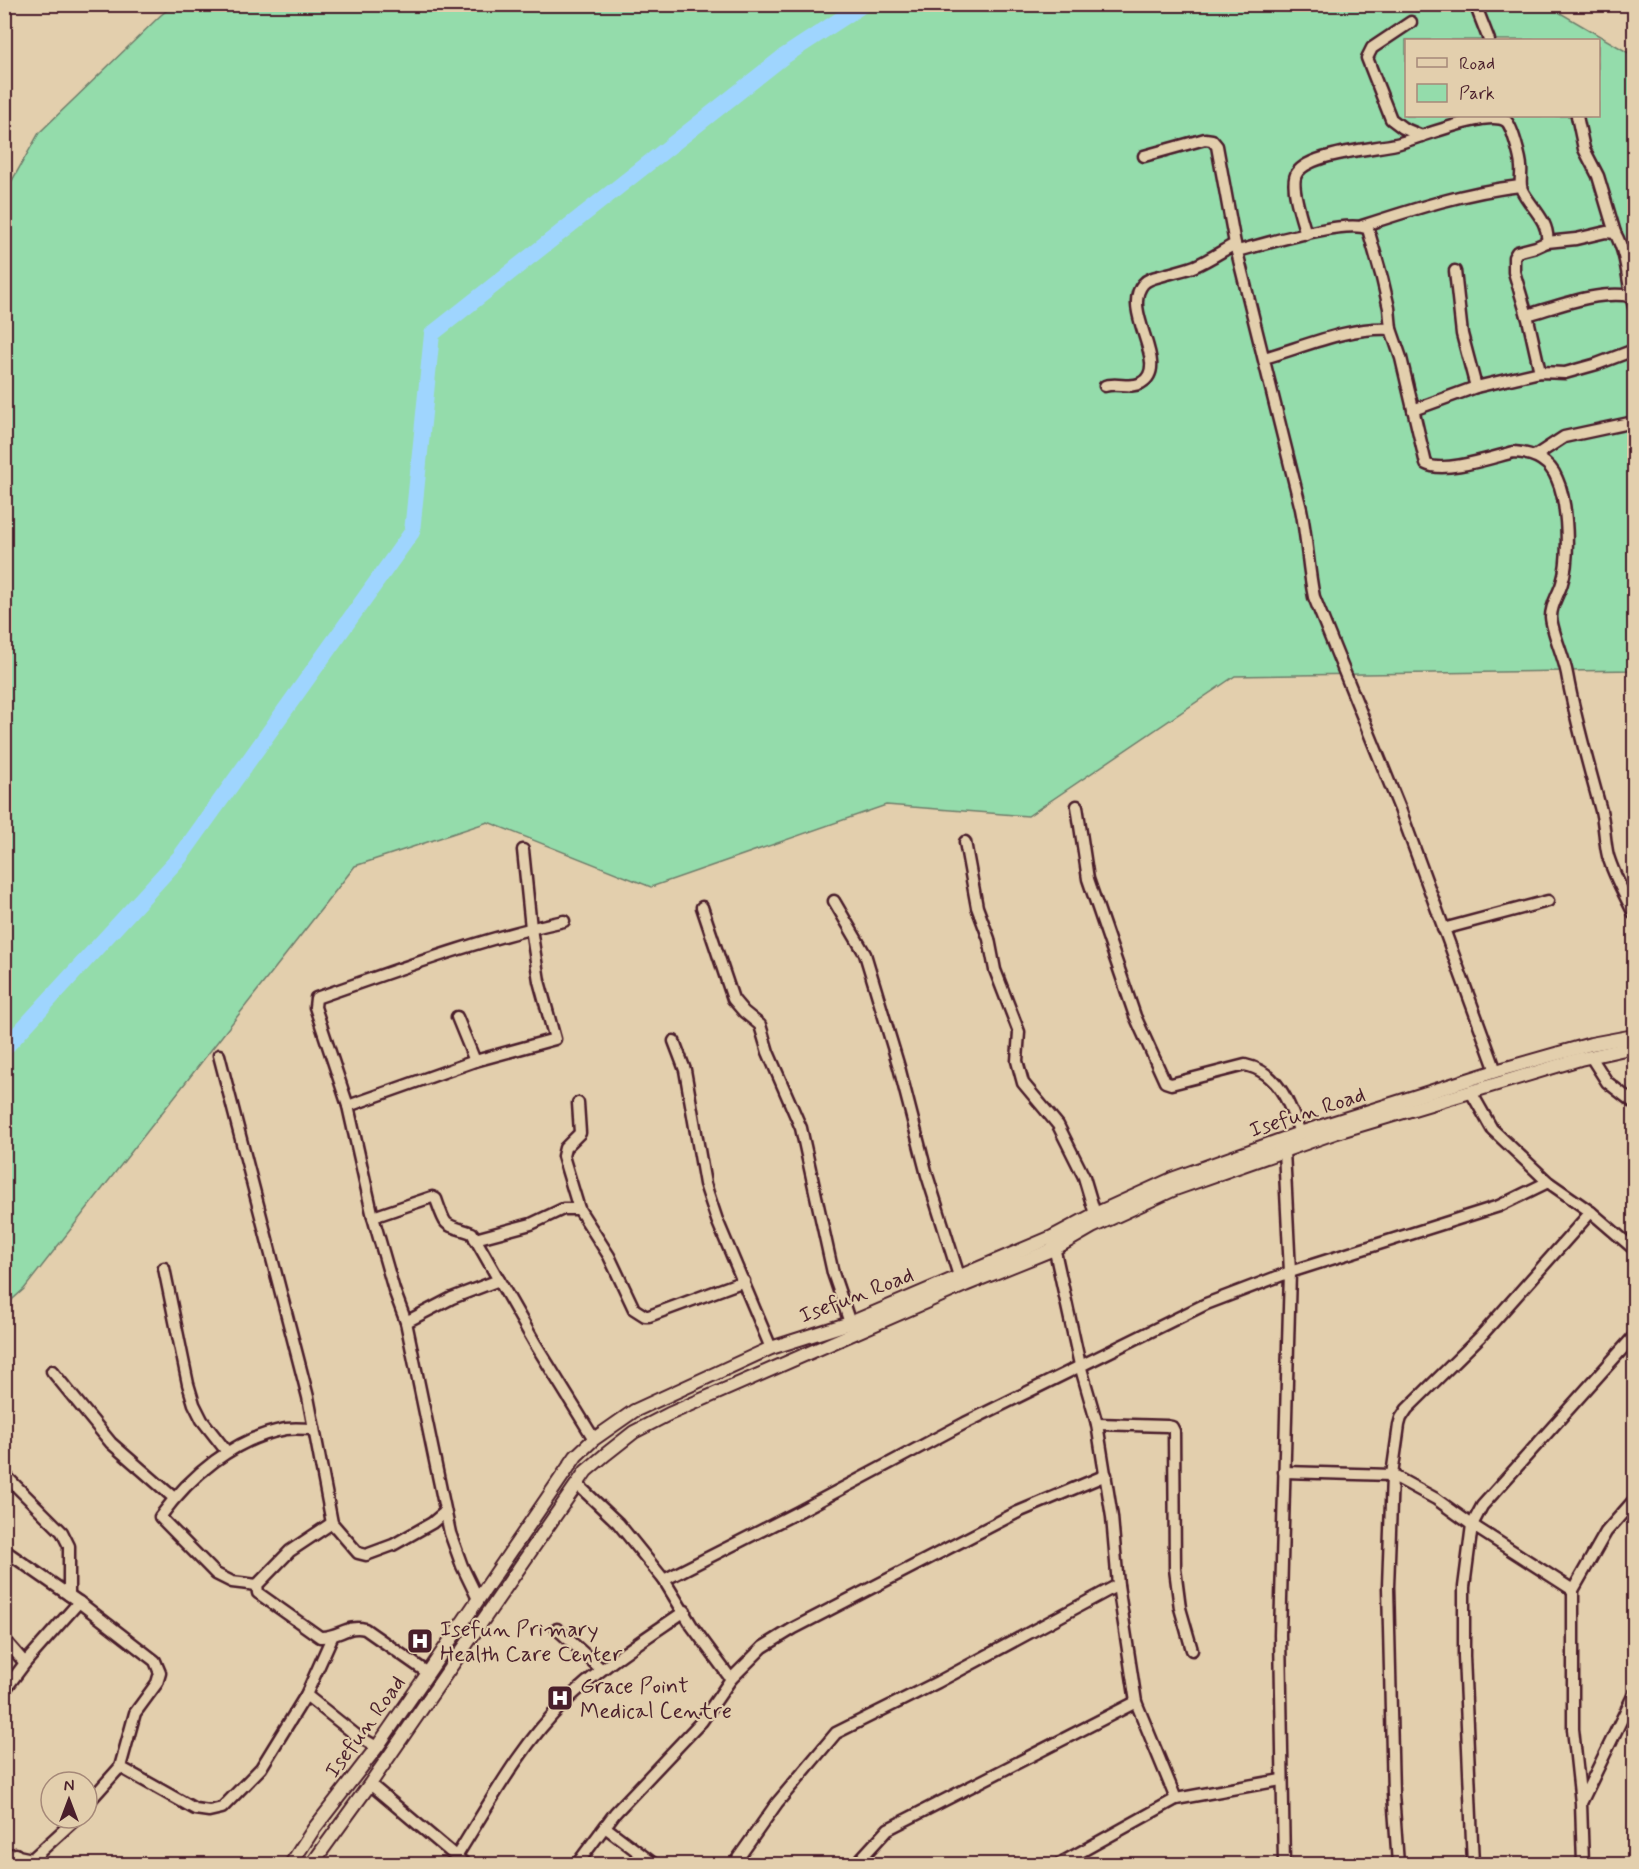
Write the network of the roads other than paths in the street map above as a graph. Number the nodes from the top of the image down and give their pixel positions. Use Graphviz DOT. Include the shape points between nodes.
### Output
graph roads {
  1 [pos="1475,4"];
  2 [pos="1411,22"];
  3 [pos="1489,39"];
  4 [pos="1511,117"];
  5 [pos="1577,117"];
  6 [pos="1512,128"];
  7 [pos="1422,136"];
  8 [pos="1144,156"];
  9 [pos="1520,186"];
  10 [pos="1362,226"];
  11 [pos="1615,233"];
  12 [pos="1306,234"];
  13 [pos="1547,242"];
  14 [pos="1236,248"];
  15 [pos="1455,271"];
  16 [pos="1633,302"];
  17 [pos="1527,315"];
  18 [pos="1391,329"];
  19 [pos="1635,350"];
  20 [pos="1263,358"];
  21 [pos="1540,372"];
  22 [pos="1105,386"];
  23 [pos="1476,387"];
  24 [pos="1413,410"];
  25 [pos="1635,422"];
  26 [pos="1534,456"];
  27 [pos="1077,806"];
  28 [pos="965,842"];
  29 [pos="523,850"];
  30 [pos="834,901"];
  31 [pos="1548,901"];
  32 [pos="702,907"];
  33 [pos="1635,914"];
  34 [pos="564,921"];
  35 [pos="531,928"];
  36 [pos="1443,929"];
  37 [pos="457,1017"];
  38 [pos="1635,1036"];
  39 [pos="674,1041"];
  40 [pos="1635,1047"];
  41 [pos="219,1055"];
  42 [pos="1591,1057"];
  43 [pos="475,1061"];
  44 [pos="1496,1071"];
  45 [pos="1471,1092"];
  46 [pos="578,1103"];
  47 [pos="1635,1104"];
  48 [pos="348,1106"];
  49 [pos="1300,1133"];
  50 [pos="1284,1151"];
  51 [pos="1548,1182"];
  52 [pos="579,1209"];
  53 [pos="1591,1212"];
  54 [pos="1095,1214"];
  55 [pos="373,1217"];
  56 [pos="475,1239"];
  57 [pos="1053,1243"];
  58 [pos="1635,1249"];
  59 [pos="164,1268"];
  60 [pos="1290,1272"];
  61 [pos="959,1276"];
  62 [pos="499,1280"];
  63 [pos="744,1281"];
  64 [pos="406,1322"];
  65 [pos="850,1323"];
  66 [pos="1635,1336"];
  67 [pos="771,1348"];
  68 [pos="1080,1365"];
  69 [pos="52,1371"];
  70 [pos="1097,1424"];
  71 [pos="314,1429"];
  72 [pos="594,1439"];
  73 [pos="227,1452"];
  74 [pos="1284,1472"];
  75 [pos="4,1474"];
  76 [pos="1106,1475"];
  77 [pos="1392,1475"];
  78 [pos="576,1484"];
  79 [pos="174,1498"];
  80 [pos="1635,1500"];
  81 [pos="445,1512"];
  82 [pos="332,1523"];
  83 [pos="432,1523"];
  84 [pos="1472,1525"];
  85 [pos="450,1533"];
  86 [pos="4,1550"];
  87 [pos="664,1580"];
  88 [pos="1118,1585"];
  89 [pos="257,1586"];
  90 [pos="1574,1590"];
  91 [pos="69,1594"];
  92 [pos="478,1599"];
  93 [pos="79,1602"];
  94 [pos="685,1611"];
  95 [pos="557,1629"];
  96 [pos="332,1637"];
  97 [pos="4,1639"];
  98 [pos="1192,1650"];
  99 [pos="26,1663"];
  100 [pos="601,1669"];
  101 [pos="428,1673"];
  102 [pos="731,1679"];
  103 [pos="4,1691"];
  104 [pos="1635,1694"];
  105 [pos="306,1695"];
  106 [pos="1136,1702"];
  107 [pos="377,1747"];
  108 [pos="120,1767"];
  109 [pos="1281,1780"];
  110 [pos="370,1784"];
  111 [pos="99,1791"];
  112 [pos="1176,1799"];
  113 [pos="1581,1803"];
  114 [pos="605,1827"];
  115 [pos="66,1830"];
  116 [pos="10,1853"];
  117 [pos="460,1861"];
  118 [pos="35,1862"];
  119 [pos="8,1864"];
  120 [pos="291,1864"];
  121 [pos="312,1864"];
  122 [pos="577,1864"];
  123 [pos="654,1864"];
  124 [pos="734,1864"];
  125 [pos="856,1864"];
  126 [pos="1059,1864"];
  127 [pos="1284,1864"];
  128 [pos="1398,1864"];
  129 [pos="1473,1864"];
  130 [pos="1583,1864"];
  1 -- 3 [label="street"];
  2 -- 7 [label="street" via="1372,48 1367,58 1391,119"];
  4 -- 6 [label="street"];
  5 -- 11 [label="street" via="1584,149 1598,176"];
  6 -- 7 [label="street" via="1506,121 1489,119"];
  6 -- 9 [label="street" via="1521,165"];
  7 -- 12 [label="street" via="1332,155 1303,166 1295,174 1294,187"];
  8 -- 14 [label="street" via="1212,140 1217,146"];
  9 -- 10 [label="street" via="1489,189"];
  9 -- 13 [label="street" via="1542,219"];
  10 -- 12 [label="street"];
  10 -- 18 [label="street" via="1371,236"];
  11 -- 13 [label="street"];
  11 -- 16 [label="street" via="1626,263"];
  12 -- 14 [label="street"];
  13 -- 17 [label="street" via="1514,257 1514,272"];
  14 -- 20 [label="street"];
  14 -- 22 [label="street" via="1149,279 1143,285 1137,306 1150,349 1148,377 1140,384"];
  15 -- 23 [label="street" via="1462,334"];
  16 -- 17 [label="street" via="1619,294"];
  17 -- 21 [label="street"];
  18 -- 20 [label="street" via="1354,332"];
  18 -- 24 [label="street"];
  19 -- 21 [label="street" via="1565,373"];
  20 -- 36 [label="street" via="1307,537 1314,597 1392,788"];
  21 -- 23 [label="street"];
  23 -- 24 [label="street"];
  24 -- 26 [label="street" via="1423,457 1432,467 1514,452"];
  25 -- 26 [label="street" via="1563,437"];
  26 -- 33 [label="street" via="1558,480 1568,534 1565,572 1553,604 1552,622 1602,811 1612,869"];
  27 -- 49 [label="street" via="1088,879 1135,1016 1165,1082 1171,1084 1245,1065 1255,1066 1285,1094"];
  28 -- 54 [label="street" via="995,970 1019,1032 1017,1061 1023,1083 1058,1125 1084,1177"];
  29 -- 35 [label="street"];
  30 -- 61 [label="street" via="868,964"];
  31 -- 36 [label="street"];
  32 -- 65 [label="street" via="733,999 760,1025 801,1128 833,1273"];
  34 -- 35 [label="street"];
  35 -- 43 [label="street" via="539,981 555,1039"];
  35 -- 48 [label="street" via="316,998 315,1007"];
  36 -- 44 [label="street"];
  37 -- 43 [label="street"];
  38 -- 44 [label="street, Isefun Road"];
  39 -- 63 [label="street" via="685,1070 705,1184"];
  40 -- 42 [label="street, Isefun Road"];
  41 -- 71 [label="street"];
  42 -- 45 [label="street, Isefun Road"];
  42 -- 47 [label="street" via="1607,1082"];
  43 -- 48 [label="street"];
  44 -- 49 [label="street, Isefun Road"];
  45 -- 50 [label="street, Isefun Road"];
  45 -- 51 [label="street" via="1492,1129"];
  46 -- 52 [label="street" via="580,1133 565,1148 563,1156"];
  48 -- 55 [label="street"];
  49 -- 54 [label="street, Isefun Road" via="1172,1179"];
  50 -- 57 [label="street, Isefun Road" via="1175,1189"];
  50 -- 60 [label="street"];
  51 -- 53 [label="street"];
  51 -- 60 [label="street" via="1499,1206"];
  52 -- 56 [label="street" via="563,1209 531,1224"];
  52 -- 63 [label="street" via="609,1256 634,1309 645,1316"];
  53 -- 58 [label="street"];
  53 -- 77 [label="street" via="1480,1336 1407,1409 1399,1425"];
  54 -- 57 [label="street, Isefun Road"];
  55 -- 56 [label="street" via="432,1197 446,1224 472,1233"];
  55 -- 64 [label="street"];
  56 -- 62 [label="street"];
  57 -- 61 [label="street, Isefun Road"];
  57 -- 68 [label="street"];
  57 -- 78 [label="street, Isefun Road" via="633,1432"];
  59 -- 73 [label="street" via="194,1404"];
  60 -- 68 [label="street" via="1206,1304"];
  60 -- 74 [label="street"];
  61 -- 65 [label="street, Isefun Road"];
  62 -- 64 [label="street"];
  62 -- 72 [label="street"];
  63 -- 67 [label="street"];
  64 -- 81 [label="street"];
  65 -- 67 [label="street, Isefun Road"];
  66 -- 84 [label="street" via="1482,1506"];
  67 -- 72 [label="street, Isefun Road" via="634,1411"];
  68 -- 70 [label="street"];
  68 -- 87 [label="street"];
  69 -- 79 [label="street" via="111,1443"];
  70 -- 76 [label="street"];
  70 -- 98 [label="street" via="1167,1426 1174,1431 1175,1569 1180,1608"];
  71 -- 73 [label="street" via="288,1428 265,1434"];
  71 -- 82 [label="street"];
  72 -- 92 [label="street, Isefun Road" via="576,1456"];
  73 -- 79 [label="street"];
  74 -- 77 [label="street"];
  74 -- 109 [label="street"];
  75 -- 91 [label="street" via="66,1539"];
  76 -- 88 [label="street"];
  76 -- 102 [label="street" via="1018,1512 794,1628 763,1647"];
  77 -- 84 [label="street"];
  77 -- 128 [label="street" via="1388,1587"];
  78 -- 87 [label="street" via="618,1523"];
  78 -- 110 [label="street, Isefun Road"];
  79 -- 89 [label="street" via="160,1517 216,1574 232,1582"];
  80 -- 90 [label="street" via="1606,1532"];
  81 -- 83 [label="street"];
  81 -- 85 [label="street"];
  82 -- 83 [label="street" via="358,1553 366,1555"];
  82 -- 89 [label="street" via="290,1551"];
  83 -- 85 [label="street"];
  84 -- 90 [label="street"];
  84 -- 129 [label="street" via="1464,1587 1464,1656"];
  85 -- 92 [label="street"];
  86 -- 91 [label="street"];
  87 -- 94 [label="street"];
  88 -- 106 [label="street"];
  88 -- 124 [label="street" via="836,1733 777,1803"];
  89 -- 96 [label="street" via="258,1593 314,1634"];
  90 -- 113 [label="street" via="1574,1729"];
  91 -- 93 [label="street"];
  92 -- 101 [label="street, Isefun Road"];
  93 -- 99 [label="street"];
  93 -- 108 [label="street" via="155,1661 160,1673 135,1713"];
  94 -- 100 [label="street"];
  94 -- 102 [label="street"];
  95 -- 100 [label="street"];
  96 -- 101 [label="street" via="348,1629 365,1629"];
  96 -- 105 [label="street"];
  97 -- 99 [label="street"];
  99 -- 103 [label="street"];
  100 -- 117 [label="street" via="562,1704 525,1748"];
  101 -- 107 [label="street, Isefun Road"];
  102 -- 114 [label="street" via="702,1721"];
  104 -- 113 [label="street"];
  105 -- 107 [label="street"];
  105 -- 108 [label="street" via="261,1768 222,1808 195,1809"];
  106 -- 112 [label="street"];
  106 -- 125 [label="street" via="888,1829"];
  107 -- 120 [label="street, Isefun Road"];
  108 -- 111 [label="street"];
  109 -- 112 [label="street"];
  109 -- 127 [label="street"];
  110 -- 117 [label="street"];
  110 -- 121 [label="street, Isefun Road"];
  112 -- 126 [label="street"];
  113 -- 130 [label="street"];
  114 -- 122 [label="street"];
  114 -- 123 [label="street"];
  115 -- 118 [label="street"];
  116 -- 118 [label="street"];
  116 -- 119 [label="street"];
}
